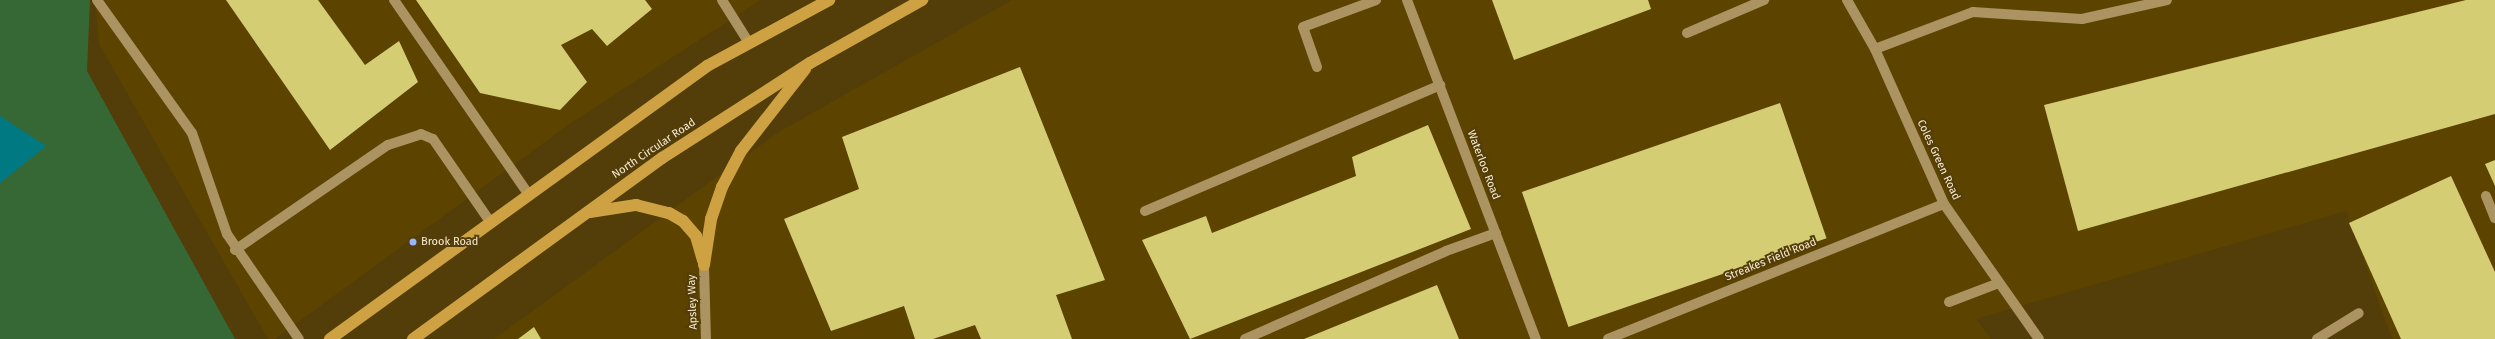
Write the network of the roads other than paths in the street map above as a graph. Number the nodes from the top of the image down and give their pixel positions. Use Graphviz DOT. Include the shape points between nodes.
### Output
graph roads {
  1 [pos="97,0"];
  2 [pos="394,0"];
  3 [pos="722,0"];
  4 [pos="922,0"];
  5 [pos="1376,0"];
  6 [pos="1407,0"];
  7 [pos="1764,0"];
  8 [pos="1847,0"];
  9 [pos="2167,0"];
  10 [pos="825,1"];
  11 [pos="1687,32"];
  12 [pos="749,43"];
  13 [pos="1875,49"];
  14 [pos="810,62"];
  15 [pos="1317,67"];
  16 [pos="1440,85"];
  17 [pos="529,195"];
  18 [pos="2486,196"];
  19 [pos="1944,204"];
  20 [pos="1145,211"];
  21 [pos="582,214"];
  22 [pos="2495,218"];
  23 [pos="491,223"];
  24 [pos="1496,233"];
  25 [pos="236,250"];
  26 [pos="704,265"];
  27 [pos="1999,283"];
  28 [pos="1949,302"];
  29 [pos="2359,313"];
  30 [pos="299,339"];
  31 [pos="330,339"];
  32 [pos="413,339"];
  33 [pos="706,339"];
  34 [pos="1245,339"];
  35 [pos="1536,339"];
  36 [pos="1608,339"];
  37 [pos="2039,339"];
  38 [pos="2316,339"];
  1 -- 25 [label="street" via="192,133"];
  2 -- 17 [label="street"];
  3 -- 12 [label="street"];
  4 -- 14 [label="highway, North Circular Road"];
  5 -- 15 [label="street" via="1303,27"];
  6 -- 16 [label="street, Waterloo Road"];
  7 -- 11 [label="street"];
  8 -- 13 [label="street, Coles Green Road"];
  9 -- 13 [label="street" via="2082,18 1973,12"];
  10 -- 12 [label="highway"];
  12 -- 17 [label="highway" via="707,66"];
  13 -- 19 [label="street, Coles Green Road"];
  14 -- 21 [label="highway, North Circular Road"];
  14 -- 26 [label="highway" via="741,151 722,187 711,219"];
  16 -- 20 [label="street"];
  16 -- 24 [label="street, Waterloo Road"];
  17 -- 23 [label="highway"];
  18 -- 22 [label="street"];
  19 -- 27 [label="street, Coles Green Road"];
  19 -- 36 [label="street, Streakes Field Road"];
  21 -- 26 [label="highway" via="636,205 669,213 683,221 696,236"];
  21 -- 32 [label="highway, North Circular Road"];
  23 -- 25 [label="street" via="433,139 421,134 388,145"];
  23 -- 31 [label="highway"];
  24 -- 34 [label="street" via="1446,251"];
  24 -- 35 [label="street, Waterloo Road"];
  25 -- 30 [label="street"];
  26 -- 33 [label="street, Apsley Way"];
  27 -- 28 [label="street"];
  27 -- 37 [label="street, Coles Green Road"];
  29 -- 38 [label="street"];
}
